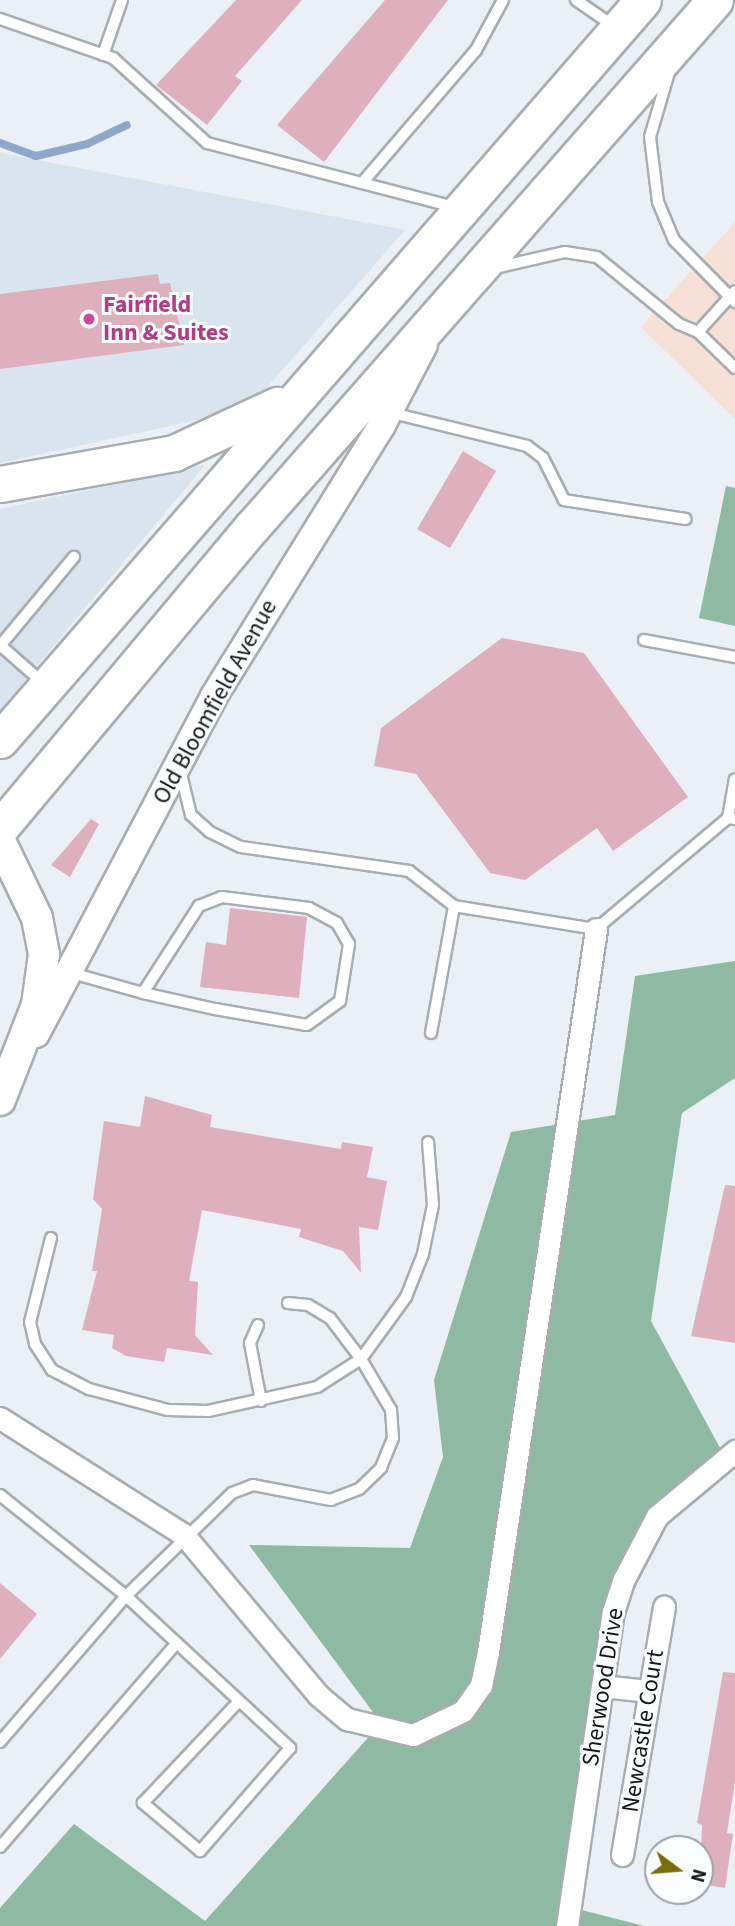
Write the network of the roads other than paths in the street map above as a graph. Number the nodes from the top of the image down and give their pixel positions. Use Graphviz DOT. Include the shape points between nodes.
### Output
graph roads {
  1 [pos="122,0"];
  2 [pos="503,0"];
  3 [pos="576,0"];
  4 [pos="643,0"];
  5 [pos="715,0"];
  6 [pos="619,15"];
  7 [pos="0,19"];
  8 [pos="678,42"];
  9 [pos="103,55"];
  10 [pos="362,183"];
  11 [pos="460,209"];
  12 [pos="477,270"];
  13 [pos="733,297"];
  14 [pos="441,311"];
  15 [pos="698,332"];
  16 [pos="735,368"];
  17 [pos="301,391"];
  18 [pos="388,412"];
  19 [pos="0,484"];
  20 [pos="686,519"];
  21 [pos="74,557"];
  22 [pos="644,640"];
  23 [pos="0,646"];
  24 [pos="735,657"];
  25 [pos="45,685"];
  26 [pos="0,740"];
  27 [pos="179,763"];
  28 [pos="735,780"];
  29 [pos="731,818"];
  30 [pos="0,828"];
  31 [pos="0,841"];
  32 [pos="454,906"];
  33 [pos="596,929"];
  34 [pos="68,972"];
  35 [pos="143,993"];
  36 [pos="431,1033"];
  37 [pos="1,1099"];
  38 [pos="428,1142"];
  39 [pos="51,1238"];
  40 [pos="288,1303"];
  41 [pos="258,1325"];
  42 [pos="361,1359"];
  43 [pos="261,1401"];
  44 [pos="0,1418"];
  45 [pos="735,1451"];
  46 [pos="0,1495"];
  47 [pos="183,1534"];
  48 [pos="126,1596"];
  49 [pos="664,1607"];
  50 [pos="177,1643"];
  51 [pos="602,1686"];
  52 [pos="647,1691"];
  53 [pos="239,1701"];
  54 [pos="0,1742"];
  55 [pos="0,1847"];
  56 [pos="622,1855"];
  57 [pos="567,1926"];
  1 -- 9 [label="lane"];
  2 -- 10 [label="lane" via="476,50"];
  3 -- 6 [label="lane"];
  4 -- 6 [label="highway"];
  5 -- 8 [label="highway"];
  6 -- 11 [label="highway"];
  7 -- 9 [label="lane"];
  8 -- 12 [label="highway"];
  8 -- 13 [label="lane" via="650,137 658,202 674,240"];
  9 -- 10 [label="lane" via="206,143"];
  10 -- 11 [label="lane"];
  11 -- 17 [label="highway"];
  12 -- 14 [label="highway"];
  12 -- 15 [label="lane" via="565,251 597,257 679,324"];
  13 -- 15 [label="lane"];
  14 -- 18 [label="street, Old Bloomfield Avenue"];
  14 -- 30 [label="highway"];
  15 -- 16 [label="lane"];
  17 -- 19 [label="highway" via="230,431 174,453"];
  17 -- 25 [label="highway"];
  18 -- 20 [label="lane" via="527,446 543,458 564,500"];
  18 -- 27 [label="street, Old Bloomfield Avenue"];
  21 -- 23 [label="lane"];
  22 -- 24 [label="lane"];
  23 -- 25 [label="lane"];
  25 -- 26 [label="highway"];
  27 -- 32 [label="lane" via="191,815 210,832 242,846 409,871"];
  27 -- 34 [label="street, Old Bloomfield Avenue"];
  28 -- 29 [label="lane"];
  29 -- 33 [label="lane"];
  31 -- 37 [label="main road" via="37,918 44,954 37,1005"];
  32 -- 33 [label="lane"];
  32 -- 36 [label="lane"];
  33 -- 47 [label="street" via="488,1651 472,1700 446,1724 413,1735 347,1719 318,1695"];
  34 -- 35 [label="lane"];
  34 -- 37 [label="street, Old Bloomfield Avenue"];
  35 -- 35 [label="lane" via="307,1025 340,1001 349,944 337,923 309,908 222,897 199,906"];
  38 -- 42 [label="lane" via="433,1205 423,1254 406,1297"];
  39 -- 43 [label="lane" via="30,1322 52,1370 89,1389 168,1410"];
  40 -- 42 [label="lane" via="308,1305 330,1318"];
  41 -- 43 [label="lane" via="250,1343"];
  42 -- 43 [label="lane" via="317,1387"];
  42 -- 47 [label="lane" via="391,1410 393,1438 381,1468 359,1489 331,1500 253,1485 232,1493"];
  44 -- 47 [label="street"];
  45 -- 51 [label="street, Sherwood Drive" via="657,1516 639,1546 613,1612"];
  46 -- 48 [label="lane"];
  47 -- 48 [label="lane"];
  48 -- 50 [label="lane"];
  48 -- 54 [label="lane"];
  49 -- 52 [label="street, Newcastle Court"];
  50 -- 53 [label="lane"];
  50 -- 55 [label="lane"];
  51 -- 52 [label="street"];
  51 -- 57 [label="street, Sherwood Drive"];
  52 -- 56 [label="street, Newcastle Court"];
  53 -- 53 [label="lane" via="290,1748 200,1851 142,1803"];
}
